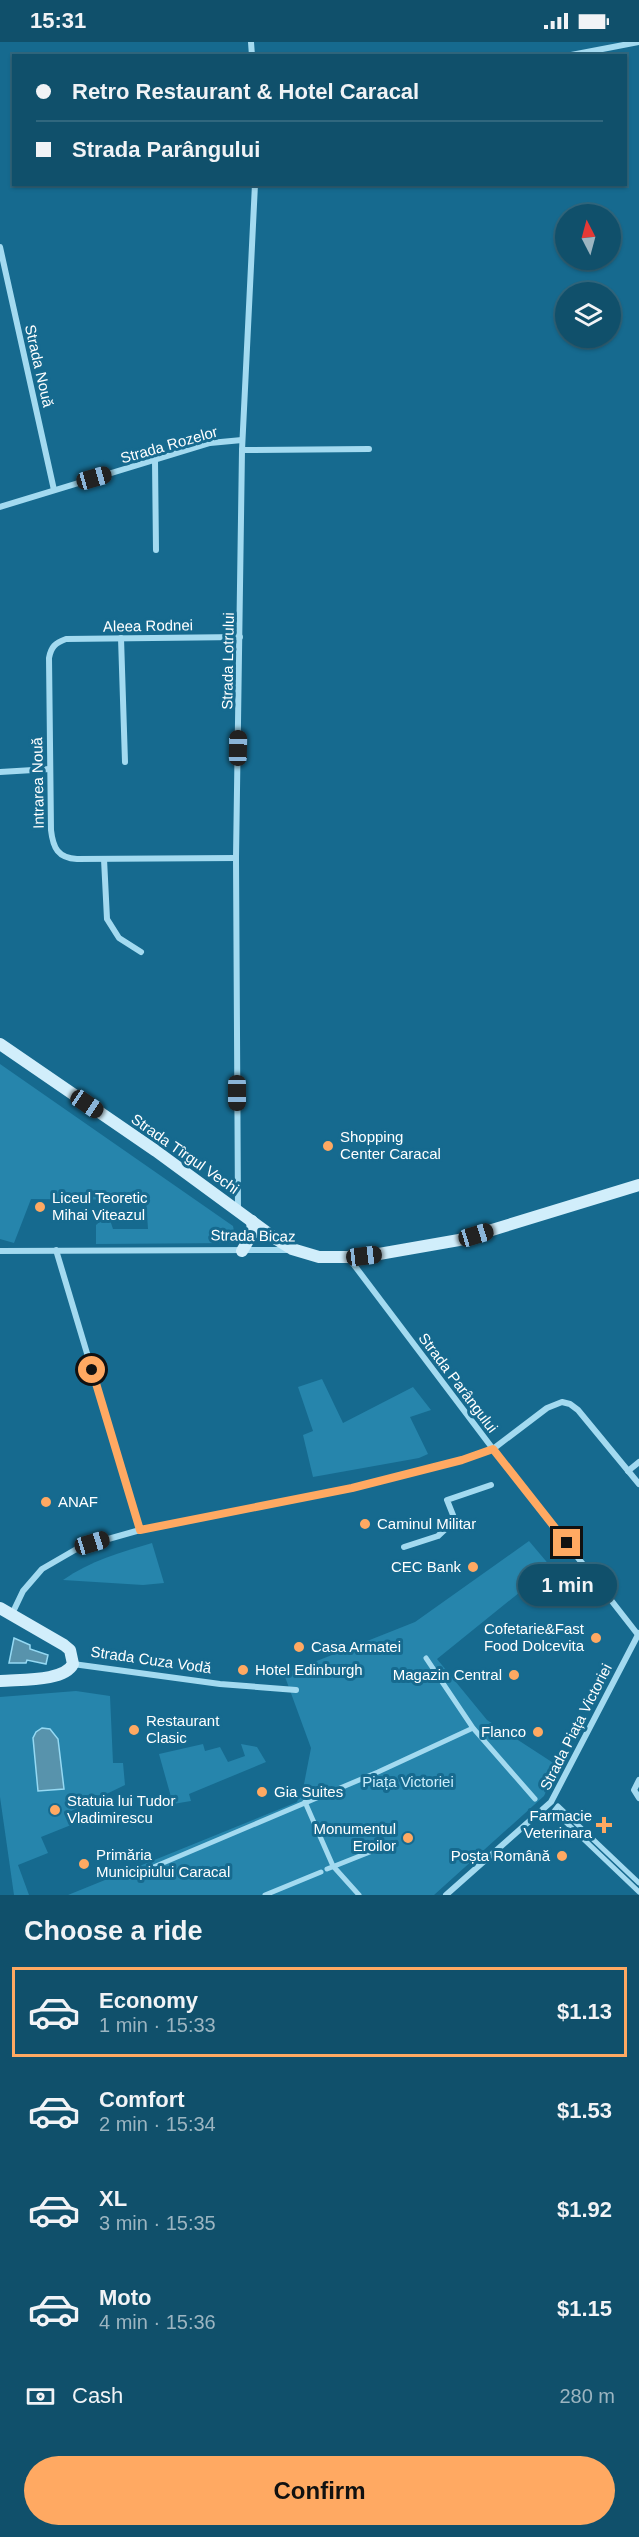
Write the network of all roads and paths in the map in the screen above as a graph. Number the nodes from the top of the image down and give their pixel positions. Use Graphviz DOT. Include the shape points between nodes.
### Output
graph roads {
  1 [pos="639,42"];
  2 [pos="576,54"];
  3 [pos="255,186"];
  4 [pos="0,247"];
  5 [pos="242,440"];
  6 [pos="369,448"];
  7 [pos="242,450"];
  8 [pos="155,461"];
  9 [pos="54,490"];
  10 [pos="0,507"];
  11 [pos="156,549"];
  12 [pos="240,637"];
  13 [pos="121,638"];
  14 [pos="57,643"];
  15 [pos="125,762"];
  16 [pos="50,769"];
  17 [pos="0,772"];
  18 [pos="236,858"];
  19 [pos="104,859"];
  20 [pos="141,952"];
  21 [pos="0,1044"];
  22 [pos="639,1185"];
  23 [pos="238,1210"];
  24 [pos="252,1221"];
  25 [pos="56,1250"];
  26 [pos="292,1250"];
  27 [pos="0,1251"];
  28 [pos="242,1251"];
  29 [pos="348,1257"];
  30 [pos="493,1449"];
  31 [pos="639,1462"];
  32 [pos="628,1470"];
  33 [pos="639,1484"];
  34 [pos="491,1485"];
  35 [pos="140,1530"];
  36 [pos="404,1547"];
  37 [pos="0,1608"];
  38 [pos="12,1614"];
  39 [pos="638,1634"];
  40 [pos="426,1658"];
  41 [pos="73,1664"];
  42 [pos="0,1681"];
  43 [pos="297,1690"];
  44 [pos="473,1728"];
  45 [pos="639,1780"];
  46 [pos="639,1798"];
  47 [pos="535,1800"];
  48 [pos="305,1802"];
  49 [pos="385,1846"];
  50 [pos="327,1869"];
  51 [pos="130,1876"];
  52 [pos="639,1883"];
  53 [pos="639,1892"];
  54 [pos="265,1895"];
  55 [pos="359,1895"];
  56 [pos="446,1895"];
  1 -- 2 [label="street"];
  3 -- 5 [label="street, Strada Lotrului"];
  4 -- 9 [label="street, Strada Nouă"];
  5 -- 7 [label="street, Strada Lotrului"];
  5 -- 8 [label="street, Strada Rozelor" via="210,443"];
  6 -- 7 [label="street"];
  7 -- 12 [label="street, Strada Lotrului"];
  8 -- 9 [label="street, Strada Rozelor"];
  8 -- 11 [label="street"];
  9 -- 10 [label="street, Strada Rozelor"];
  12 -- 13 [label="street, Aleea Rodnei"];
  12 -- 18 [label="street, Strada Lotrului"];
  13 -- 14 [label="street, Aleea Rodnei" via="66,639"];
  13 -- 15 [label="street"];
  14 -- 16 [label="street, Intrarea Nouă" via="49,658"];
  16 -- 17 [label="street"];
  16 -- 19 [label="street, Intrarea Nouă" via="52,843 57,852 68,858"];
  18 -- 19 [label="street, Intrarea Nouă"];
  18 -- 23 [label="street, Strada Lotrului"];
  19 -- 20 [label="street" via="107,919 119,938"];
  21 -- 23 [label="main road, Strada Tîrgul Vechi"];
  22 -- 29 [label="main road, Strada Bicaz" via="459,1240"];
  23 -- 24 [label="main road, Strada Tîrgul Vechi"];
  24 -- 26 [label="main road, Strada Tîrgul Vechi"];
  24 -- 28 [label="main road" via="253,1232"];
  25 -- 27 [label="street, Strada Bicaz"];
  25 -- 28 [label="street, Strada Bicaz"];
  25 -- 35 [label="street"];
  26 -- 28 [label="street, Strada Bicaz"];
  26 -- 29 [label="main road, Strada Bicaz" via="319,1257"];
  29 -- 30 [label="street, Strada Parângului"];
  30 -- 32 [label="street" via="547,1408 562,1402 578,1410"];
  30 -- 35 [label="street" via="352,1488"];
  30 -- 39 [label="street, Strada Parângului"];
  31 -- 32 [label="street"];
  32 -- 33 [label="street"];
  34 -- 36 [label="street" via="447,1500 454,1520 438,1536"];
  35 -- 38 [label="street" via="59,1557 32,1579"];
  37 -- 38 [label="main road, Strada Cuza Vodă"];
  38 -- 41 [label="main road, Strada Cuza Vodă" via="64,1645 70,1650"];
  39 -- 56 [label="street, Strada Piața Victoriei" via="551,1802"];
  40 -- 44 [label="street"];
  41 -- 42 [label="main road, Strada Cuza Vodă" via="65,1674"];
  41 -- 43 [label="street, Strada Cuza Vodă"];
  44 -- 47 [label="street"];
  44 -- 48 [label="street"];
  45 -- 46 [label="street" via="634,1790"];
  48 -- 50 [label="street"];
  48 -- 51 [label="street"];
  49 -- 50 [label="street"];
  50 -- 54 [label="street"];
  50 -- 55 [label="street"];
  52 -- 53 [label="street" via="558,1806 554,1811"];
}
